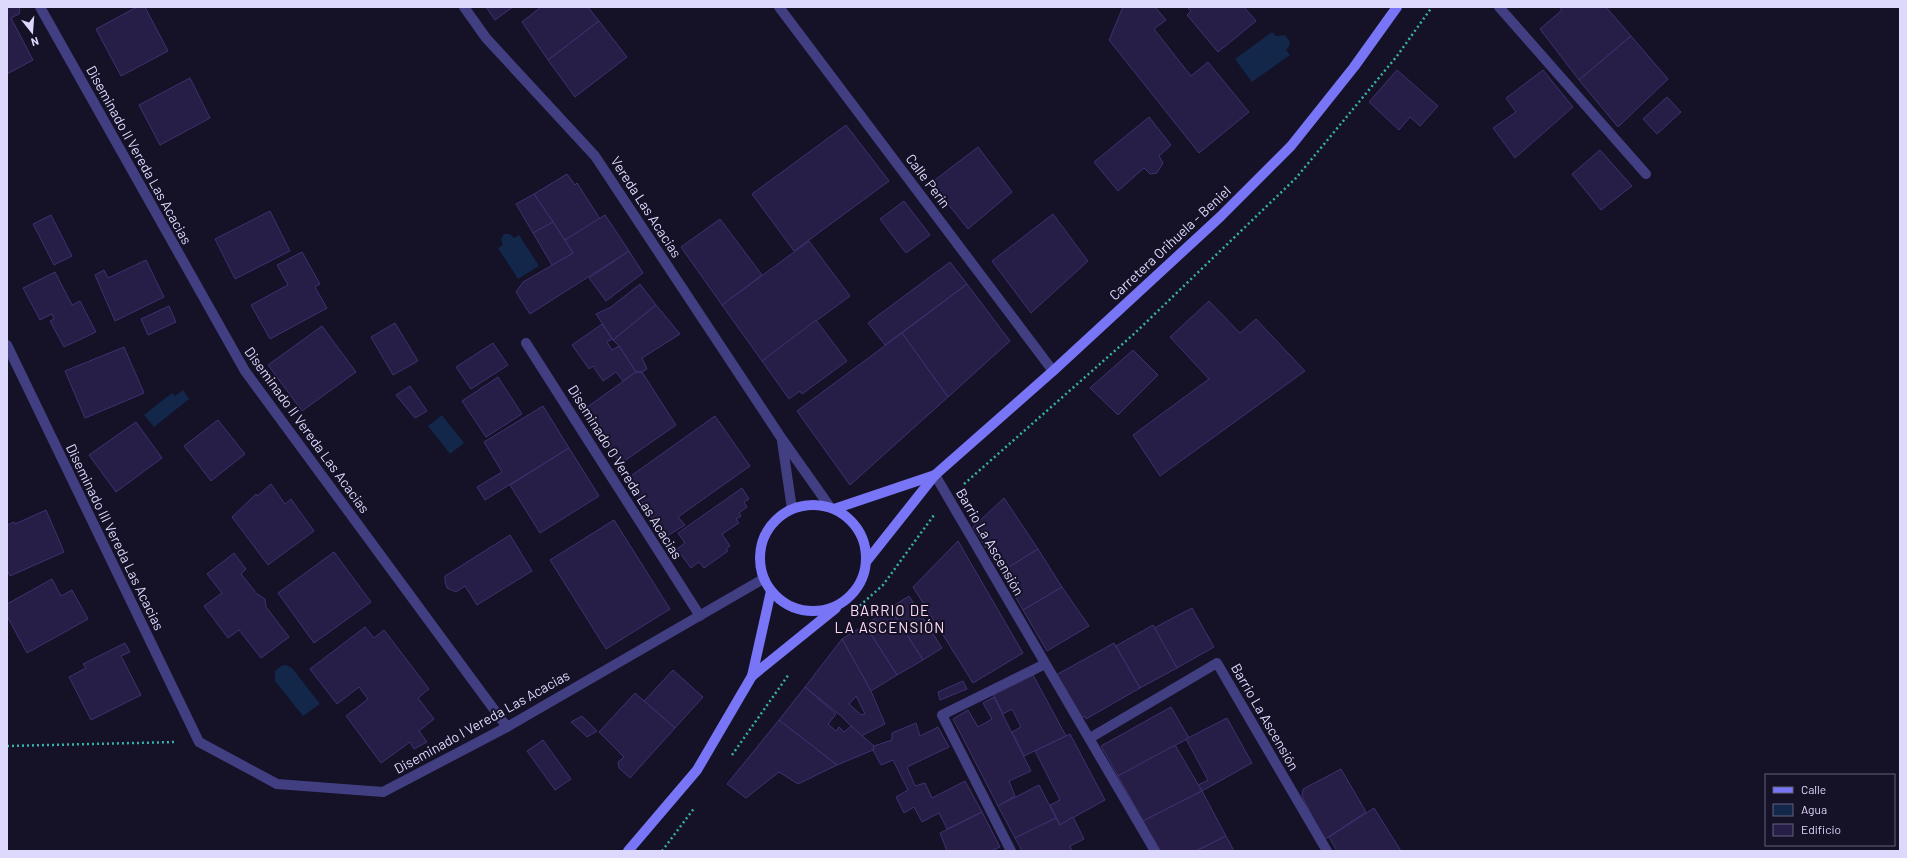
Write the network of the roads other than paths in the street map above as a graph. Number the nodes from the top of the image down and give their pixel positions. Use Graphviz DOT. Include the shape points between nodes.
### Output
graph roads {
  1 [pos="40,7"];
  2 [pos="464,7"];
  3 [pos="779,7"];
  4 [pos="1397,7"];
  5 [pos="1499,7"];
  6 [pos="1646,174"];
  7 [pos="526,343"];
  8 [pos="7,345"];
  9 [pos="1053,371"];
  10 [pos="782,439"];
  11 [pos="935,475"];
  12 [pos="832,508"];
  13 [pos="792,509"];
  14 [pos="866,562"];
  15 [pos="763,579"];
  16 [pos="771,591"];
  17 [pos="848,598"];
  18 [pos="700,616"];
  19 [pos="1045,664"];
  20 [pos="752,676"];
  21 [pos="507,726"];
  22 [pos="1090,738"];
  23 [pos="199,742"];
  24 [pos="628,851"];
  25 [pos="1011,851"];
  26 [pos="1155,851"];
  27 [pos="1327,851"];
  1 -- 21 [label="street, Diseminado II Vereda Las Acacias" via="245,372"];
  2 -- 10 [label="street, Vereda Las Acacias" via="486,38 595,156"];
  3 -- 9 [label="street, Calle Perín"];
  4 -- 9 [label="main road, Carretera Orihuela - Beniel" via="1354,67 1291,146 1220,217"];
  5 -- 6 [label="street"];
  7 -- 18 [label="street, Diseminado 0 Vereda Las Acacias"];
  8 -- 23 [label="street, Diseminado III Vereda Las Acacias"];
  9 -- 11 [label="main road, Carretera Orihuela - Beniel"];
  10 -- 12 [label="street, Vereda Las Acacias"];
  10 -- 13 [label="street, Vereda Las Acacias"];
  11 -- 12 [label="main road, Carretera Orihuela - Beniel"];
  11 -- 14 [label="main road, Carretera Orihuela - Beniel"];
  11 -- 19 [label="street, Barrio La Ascensión"];
  12 -- 13 [label="main road" via="804,505"];
  12 -- 14 [label="main road" via="848,518 859,531 865,546"];
  13 -- 15 [label="main road" via="778,518 767,530 761,546"];
  14 -- 17 [label="main road" via="857,588"];
  15 -- 16 [label="main road"];
  15 -- 18 [label="street, Diseminado I Vereda Las Acacias"];
  16 -- 17 [label="main road" via="783,603 797,609 815,611 833,608"];
  16 -- 20 [label="main road"];
  17 -- 20 [label="main road"];
  18 -- 21 [label="street, Diseminado I Vereda Las Acacias"];
  19 -- 22 [label="street, Barrio La Ascensión"];
  19 -- 25 [label="street" via="942,715"];
  20 -- 24 [label="main road" via="697,770"];
  21 -- 23 [label="street, Diseminado I Vereda Las Acacias" via="383,792 277,784"];
  22 -- 26 [label="street, Barrio La Ascensión"];
  22 -- 27 [label="street, Barrio La Ascensión" via="1217,663"];
}
